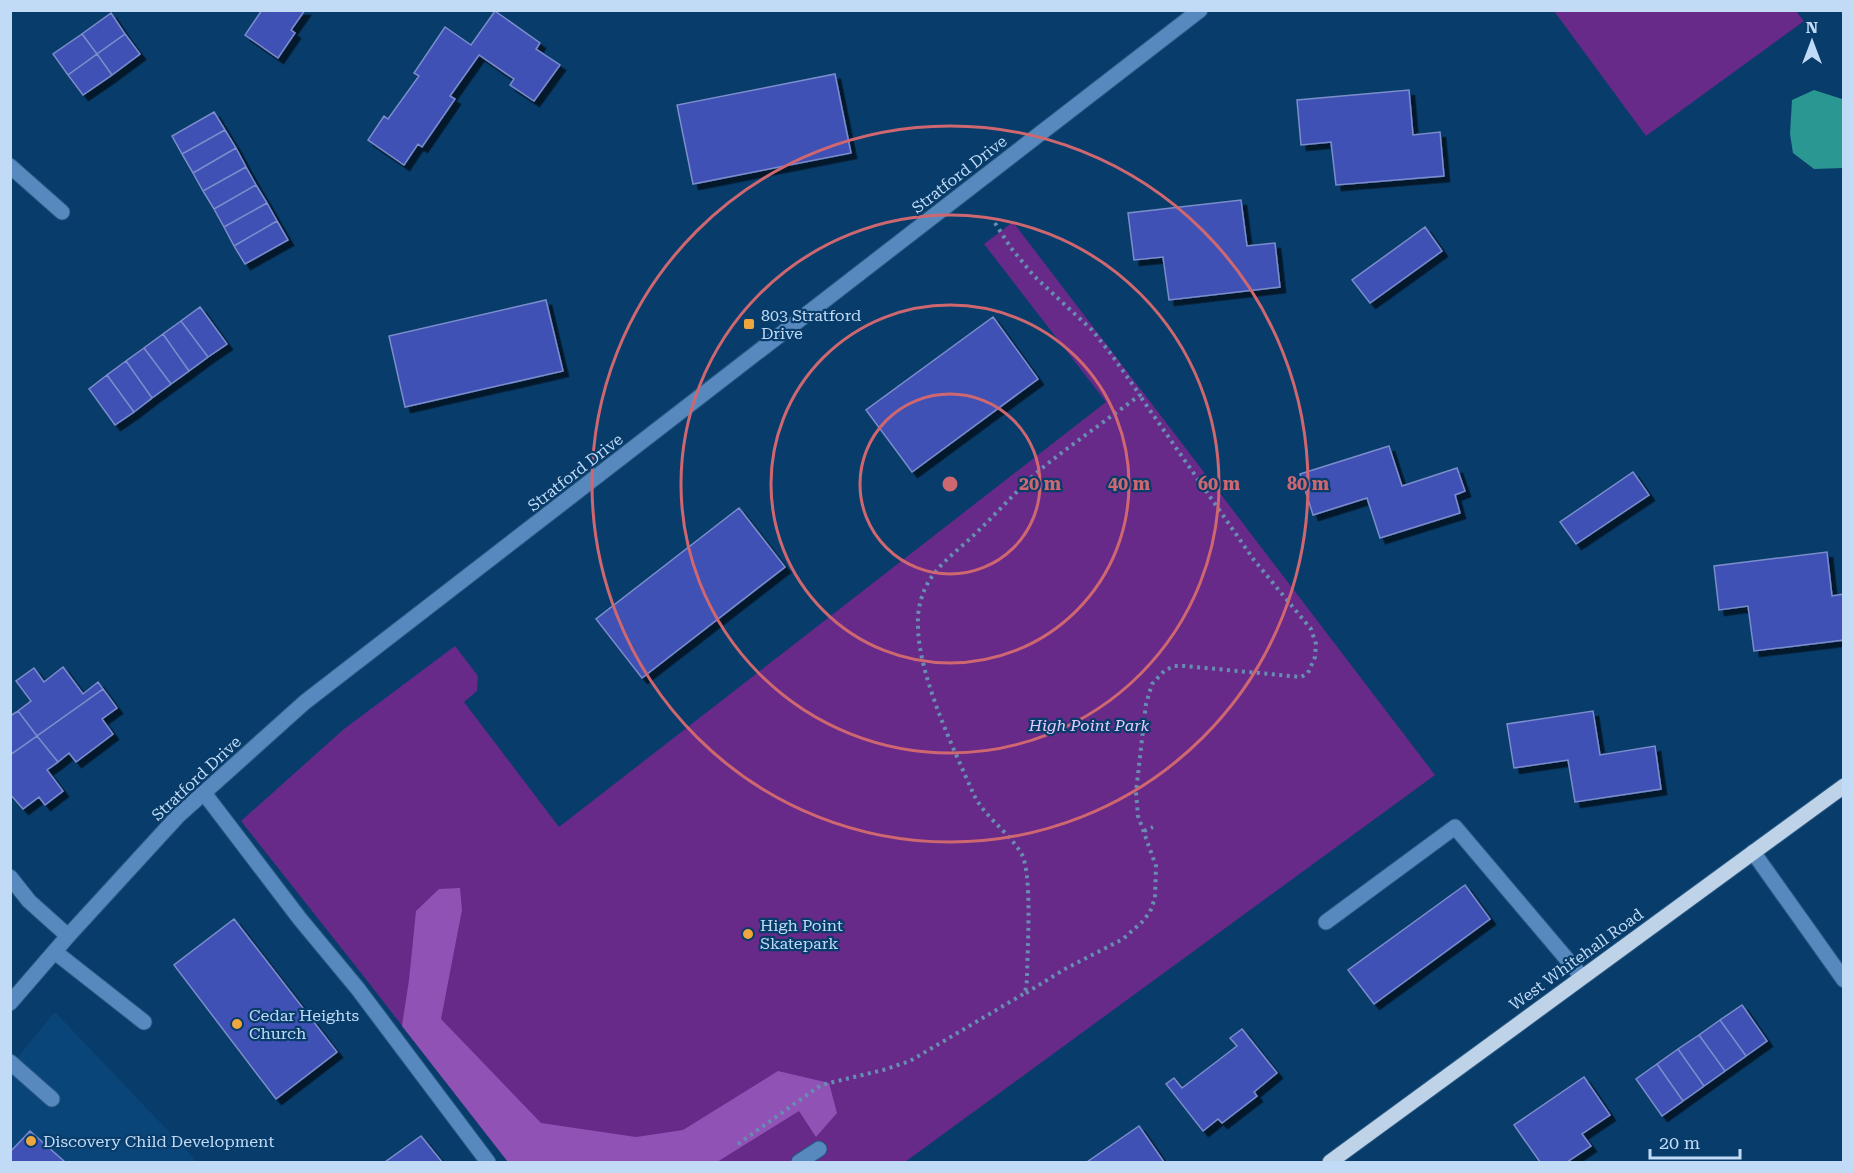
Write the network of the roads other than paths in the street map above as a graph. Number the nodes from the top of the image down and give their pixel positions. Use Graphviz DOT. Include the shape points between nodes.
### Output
graph roads {
  1 [pos="1200,10"];
  2 [pos="10,166"];
  3 [pos="63,212"];
  4 [pos="1844,786"];
  5 [pos="204,793"];
  6 [pos="1752,852"];
  7 [pos="10,877"];
  8 [pos="1326,922"];
  9 [pos="68,936"];
  10 [pos="55,952"];
  11 [pos="1582,977"];
  12 [pos="1844,980"];
  13 [pos="10,1003"];
  14 [pos="144,1022"];
  15 [pos="10,1062"];
  16 [pos="52,1099"];
  17 [pos="819,1149"];
  18 [pos="488,1162"];
  19 [pos="799,1162"];
  20 [pos="1330,1162"];
  1 -- 5 [label="street, Stratford Drive" via="305,702"];
  2 -- 3 [label="street"];
  4 -- 6 [label="main road, West Whitehall Road"];
  5 -- 9 [label="street, Stratford Drive"];
  5 -- 18 [label="street"];
  6 -- 11 [label="main road, West Whitehall Road"];
  6 -- 12 [label="street"];
  7 -- 9 [label="street" via="29,901"];
  8 -- 11 [label="street" via="1455,827"];
  9 -- 10 [label="street, Stratford Drive"];
  10 -- 13 [label="street, Stratford Drive"];
  10 -- 14 [label="street"];
  11 -- 20 [label="main road, West Whitehall Road"];
  15 -- 16 [label="street"];
  17 -- 19 [label="street"];
}
